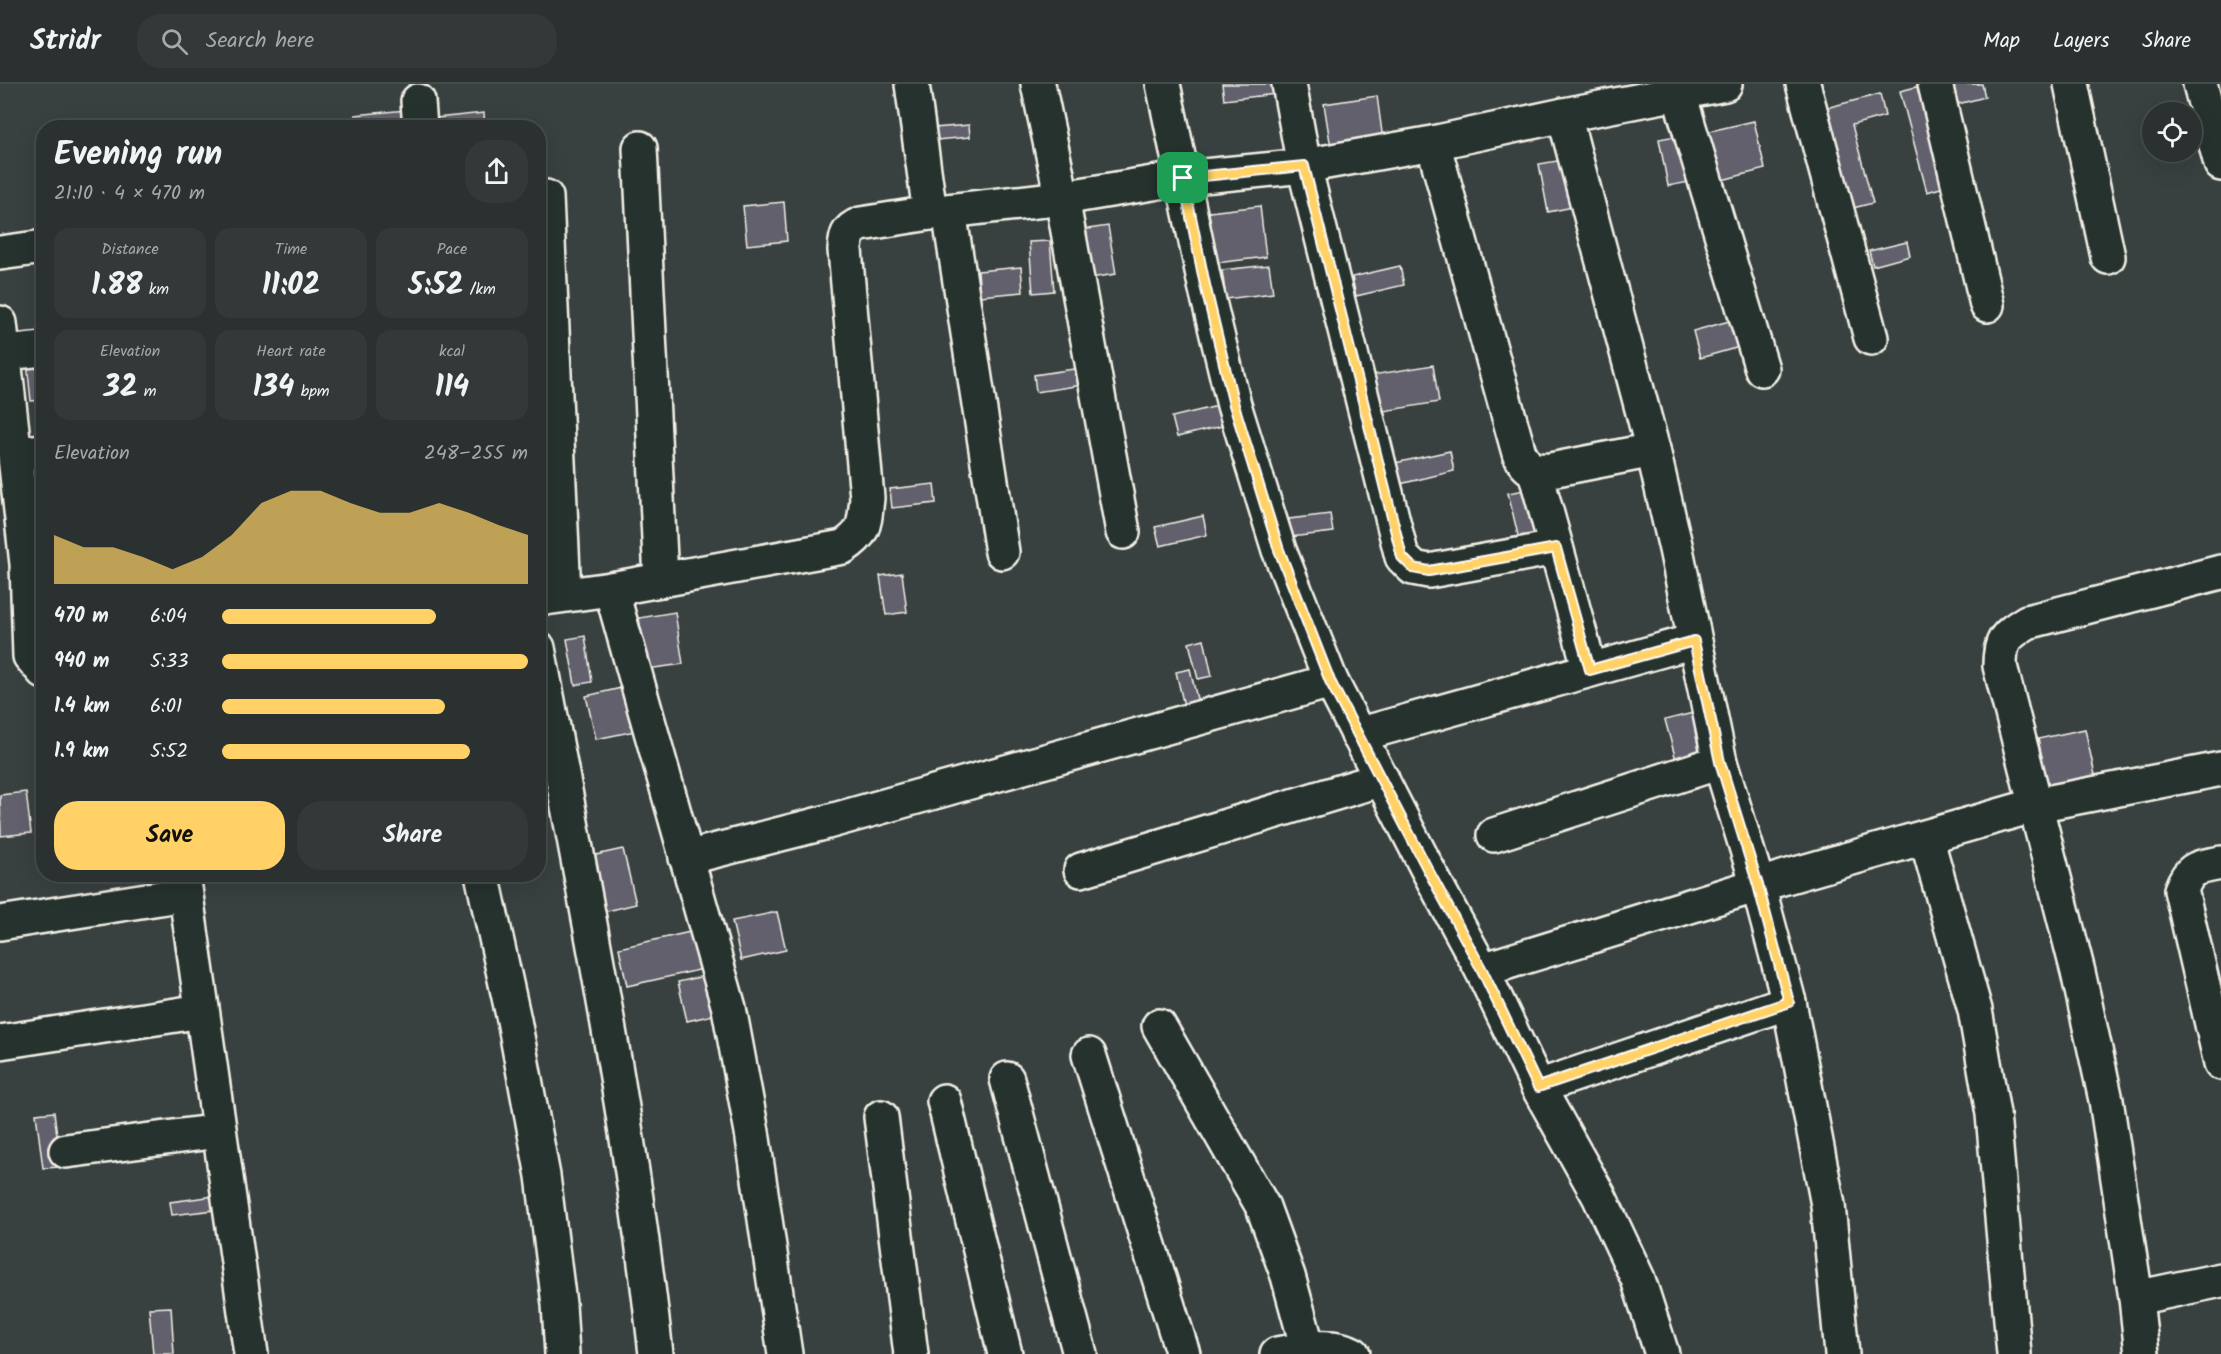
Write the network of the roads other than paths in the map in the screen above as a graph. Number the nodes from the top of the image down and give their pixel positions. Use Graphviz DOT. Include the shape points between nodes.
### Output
graph roads {
  1 [pos="912,84"];
  2 [pos="1038,84"];
  3 [pos="1163,84"];
  4 [pos="1289,84"];
  5 [pos="1721,84"];
  6 [pos="1803,84"];
  7 [pos="1935,84"];
  8 [pos="2071,84"];
  9 [pos="2200,84"];
  10 [pos="1679,94"];
  11 [pos="1564,115"];
  12 [pos="1433,143"];
  13 [pos="640,148"];
  14 [pos="2221,164"];
  15 [pos="1304,166"];
  16 [pos="1183,178"];
  17 [pos="546,197"];
  18 [pos="1062,198"];
  19 [pos="939,212"];
  20 [pos="36,248"];
  21 [pos="0,253"];
  22 [pos="2108,257"];
  23 [pos="1987,305"];
  24 [pos="2,338"];
  25 [pos="1871,338"];
  26 [pos="36,347"];
  27 [pos="1762,369"];
  28 [pos="1653,450"];
  29 [pos="29,453"];
  30 [pos="1535,471"];
  31 [pos="1123,532"];
  32 [pos="1556,548"];
  33 [pos="1002,552"];
  34 [pos="35,563"];
  35 [pos="2221,572"];
  36 [pos="661,580"];
  37 [pos="611,589"];
  38 [pos="551,596"];
  39 [pos="1694,641"];
  40 [pos="36,663"];
  41 [pos="1590,670"];
  42 [pos="1330,681"];
  43 [pos="546,692"];
  44 [pos="1358,735"];
  45 [pos="1720,762"];
  46 [pos="2221,769"];
  47 [pos="1382,779"];
  48 [pos="2036,805"];
  49 [pos="1494,835"];
  50 [pos="1926,837"];
  51 [pos="686,858"];
  52 [pos="2221,863"];
  53 [pos="1081,870"];
  54 [pos="484,882"];
  55 [pos="184,884"];
  56 [pos="1758,885"];
  57 [pos="0,923"];
  58 [pos="1482,970"];
  59 [pos="1789,1002"];
  60 [pos="202,1011"];
  61 [pos="1159,1026"];
  62 [pos="0,1042"];
  63 [pos="1089,1055"];
  64 [pos="2221,1063"];
  65 [pos="1007,1079"];
  66 [pos="1538,1087"];
  67 [pos="944,1101"];
  68 [pos="881,1117"];
  69 [pos="219,1131"];
  70 [pos="66,1151"];
  71 [pos="2221,1280"];
  72 [pos="2136,1298"];
  73 [pos="1293,1351"];
  74 [pos="251,1354"];
  75 [pos="562,1354"];
  76 [pos="657,1354"];
  77 [pos="785,1354"];
  78 [pos="911,1354"];
  79 [pos="1005,1354"];
  80 [pos="1080,1354"];
  81 [pos="1183,1354"];
  82 [pos="1353,1354"];
  83 [pos="1662,1354"];
  84 [pos="1842,1354"];
  85 [pos="2014,1354"];
  86 [pos="2142,1354"];
  1 -- 19 [label="street"];
  2 -- 18 [label="street"];
  3 -- 16 [label="street"];
  4 -- 15 [label="street"];
  5 -- 10 [label="street"];
  6 -- 25 [label="street"];
  7 -- 23 [label="street"];
  8 -- 22 [label="street"];
  9 -- 14 [label="street"];
  10 -- 11 [label="street"];
  10 -- 27 [label="street"];
  11 -- 12 [label="street"];
  11 -- 28 [label="street"];
  12 -- 15 [label="street"];
  12 -- 30 [label="street" via="1519,453 1526,466"];
  13 -- 36 [label="street"];
  15 -- 16 [label="street"];
  15 -- 32 [label="street" via="1402,557 1413,568 1429,571"];
  16 -- 18 [label="street"];
  16 -- 42 [label="street" via="1234,405 1279,550"];
  17 -- 38 [label="street"];
  18 -- 19 [label="street"];
  18 -- 31 [label="street"];
  19 -- 33 [label="street"];
  19 -- 36 [label="street" via="861,224 845,236 867,498 858,537 843,547"];
  20 -- 21 [label="street"];
  24 -- 26 [label="street"];
  24 -- 29 [label="street"];
  28 -- 30 [label="street"];
  28 -- 39 [label="street"];
  29 -- 34 [label="street"];
  30 -- 32 [label="street"];
  32 -- 41 [label="street"];
  34 -- 40 [label="street" via="30,656"];
  35 -- 48 [label="street" via="2027,622 2007,634 2000,649 2000,666"];
  36 -- 37 [label="street"];
  37 -- 38 [label="street"];
  37 -- 51 [label="street"];
  39 -- 41 [label="street"];
  39 -- 45 [label="street"];
  41 -- 44 [label="street"];
  42 -- 44 [label="street"];
  42 -- 51 [label="street"];
  43 -- 76 [label="street" via="625,1125"];
  44 -- 47 [label="street"];
  45 -- 49 [label="street"];
  45 -- 56 [label="street"];
  46 -- 48 [label="street"];
  47 -- 53 [label="street"];
  47 -- 58 [label="street"];
  48 -- 50 [label="street"];
  48 -- 72 [label="street" via="2106,1100"];
  50 -- 56 [label="street"];
  50 -- 85 [label="street" via="1975,1010 1991,1103"];
  51 -- 77 [label="street" via="729,1008"];
  52 -- 64 [label="street" via="2187,874 2181,890"];
  54 -- 75 [label="street" via="543,1176"];
  55 -- 57 [label="street"];
  55 -- 60 [label="street"];
  56 -- 58 [label="street"];
  56 -- 59 [label="street"];
  58 -- 66 [label="street"];
  59 -- 66 [label="street"];
  59 -- 84 [label="street" via="1828,1204"];
  60 -- 62 [label="street"];
  60 -- 69 [label="street"];
  61 -- 73 [label="street" via="1263,1207 1288,1276"];
  63 -- 81 [label="street"];
  65 -- 80 [label="street"];
  66 -- 83 [label="street" via="1604,1206 1638,1279"];
  67 -- 79 [label="street"];
  68 -- 78 [label="street"];
  69 -- 70 [label="street"];
  69 -- 74 [label="street"];
  71 -- 72 [label="street"];
  72 -- 86 [label="street"];
  73 -- 82 [label="street" via="1336,1348"];
}
